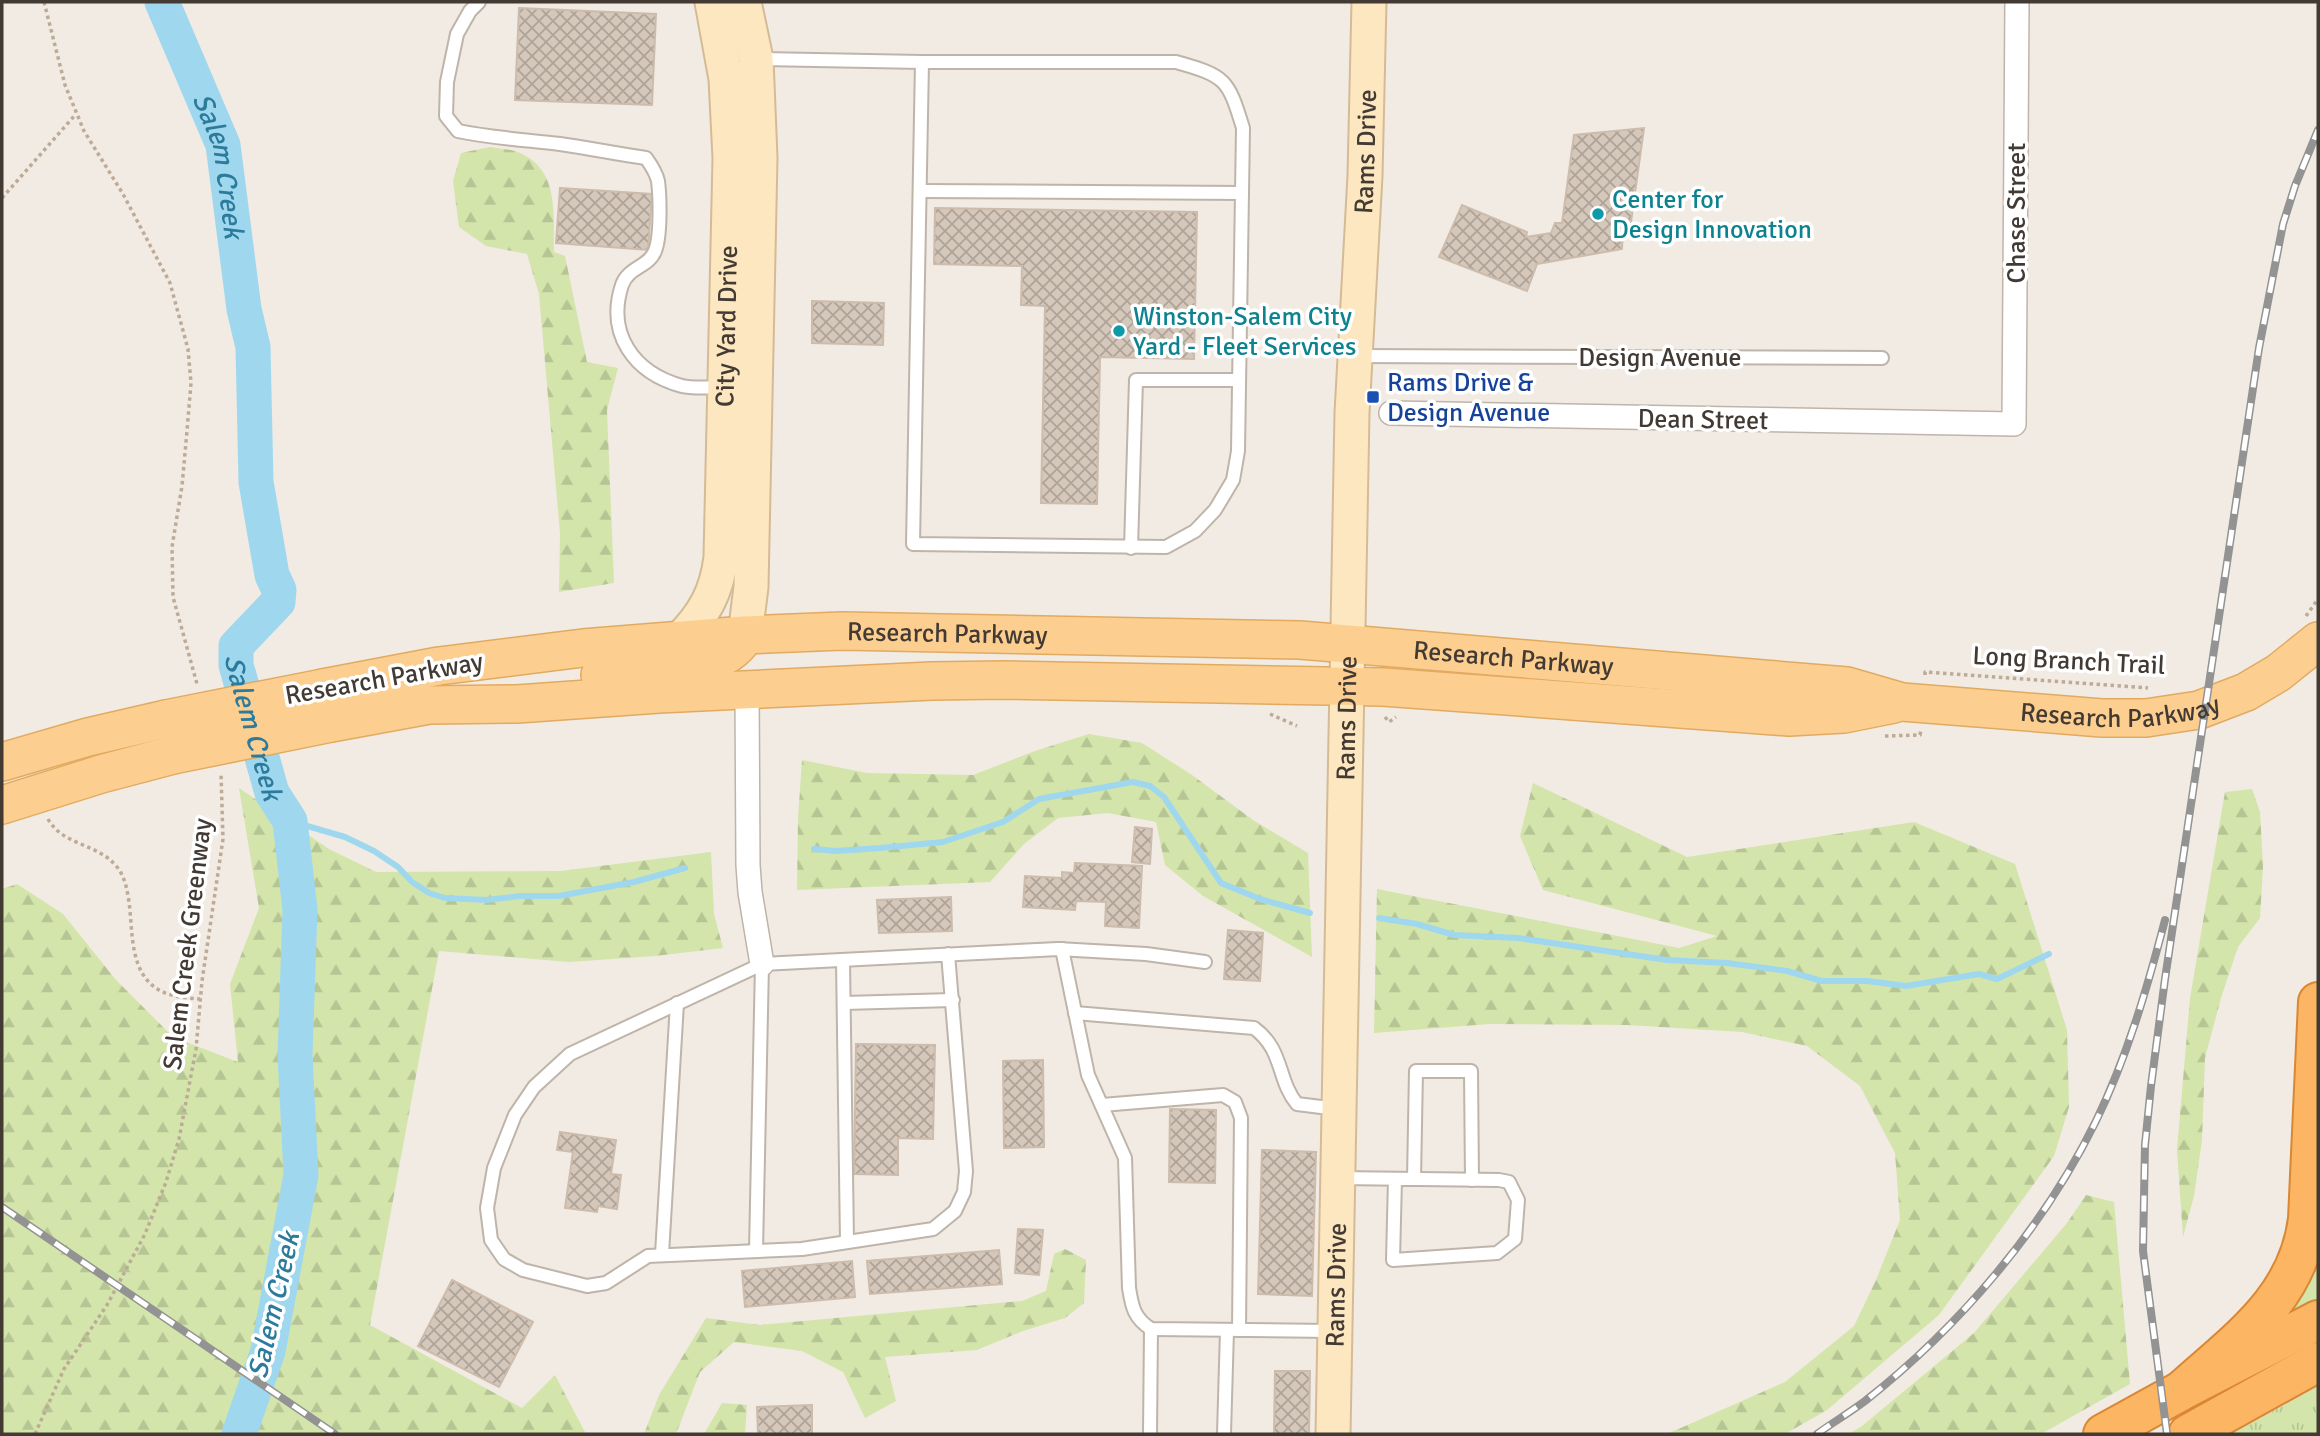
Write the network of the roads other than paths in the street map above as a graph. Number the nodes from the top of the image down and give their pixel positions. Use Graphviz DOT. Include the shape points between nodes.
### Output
graph roads {
  1 [pos="479,2"];
  2 [pos="712,2"];
  3 [pos="744,2"];
  4 [pos="1369,2"];
  5 [pos="2017,2"];
  6 [pos="756,59"];
  7 [pos="922,62"];
  8 [pos="920,191"];
  9 [pos="1242,193"];
  10 [pos="1355,356"];
  11 [pos="1882,358"];
  12 [pos="1239,380"];
  13 [pos="725,387"];
  14 [pos="1391,414"];
  15 [pos="2014,424"];
  16 [pos="1131,548"];
  17 [pos="2309,631"];
  18 [pos="745,635"];
  19 [pos="679,640"];
  20 [pos="1348,644"];
  21 [pos="1347,686"];
  22 [pos="747,690"];
  23 [pos="1913,692"];
  24 [pos="429,705"];
  25 [pos="2,762"];
  26 [pos="2,805"];
  27 [pos="1062,949"];
  28 [pos="948,954"];
  29 [pos="843,960"];
  30 [pos="1205,962"];
  31 [pos="762,964"];
  32 [pos="953,1000"];
  33 [pos="2318,1002"];
  34 [pos="677,1003"];
  35 [pos="844,1003"];
  36 [pos="1075,1013"];
  37 [pos="1102,1105"];
  38 [pos="1339,1107"];
  39 [pos="1338,1178"];
  40 [pos="1395,1179"];
  41 [pos="1414,1179"];
  42 [pos="1472,1180"];
  43 [pos="847,1242"];
  44 [pos="756,1251"];
  45 [pos="662,1254"];
  46 [pos="2318,1321"];
  47 [pos="1151,1329"];
  48 [pos="1233,1330"];
  49 [pos="1335,1331"];
  50 [pos="2318,1362"];
  51 [pos="2180,1391"];
  52 [pos="1150,1434"];
  53 [pos="1224,1434"];
  54 [pos="1333,1434"];
  55 [pos="2103,1434"];
  56 [pos="2188,1434"];
  1 -- 13 [label="lane" via="457,34 447,82 446,116 458,131 469,134 646,158 658,180 658,236 648,261 631,270 623,283 616,317 622,339 636,362 658,376 683,387"];
  2 -- 13 [label="main road, City Yard Drive" via="729,110"];
  3 -- 6 [label="main road, City Yard Drive"];
  4 -- 10 [label="main road, Rams Drive"];
  5 -- 15 [label="street, Chase Street"];
  6 -- 7 [label="lane"];
  6 -- 18 [label="main road, City Yard Drive" via="760,158 751,587"];
  7 -- 8 [label="lane"];
  7 -- 9 [label="lane" via="1176,62 1207,71 1227,84 1243,128"];
  8 -- 9 [label="lane"];
  8 -- 16 [label="lane" via="913,544"];
  9 -- 12 [label="lane"];
  10 -- 11 [label="lane, Design Avenue"];
  10 -- 20 [label="main road, Rams Drive"];
  12 -- 16 [label="lane" via="1238,452 1233,480 1216,510 1195,531 1166,547"];
  12 -- 16 [label="lane" via="1136,380"];
  13 -- 19 [label="main road, City Yard Drive" via="718,580 702,615"];
  14 -- 15 [label="street, Dean Street"];
  17 -- 23 [label="main road, Research Parkway" via="2278,673 2246,692 2199,710 2146,718 2102,718"];
  18 -- 19 [label="main road, Research Parkway"];
  18 -- 20 [label="main road, Research Parkway" via="842,631"];
  18 -- 24 [label="main road" via="727,656 712,662 587,677"];
  19 -- 25 [label="main road, Research Parkway, bridge" via="439,666 166,719"];
  20 -- 21 [label="main road, Rams Drive"];
  20 -- 23 [label="main road, Research Parkway"];
  21 -- 22 [label="main road, Research Parkway" via="1003,680"];
  21 -- 23 [label="main road, Research Parkway" via="1778,717 1844,714"];
  21 -- 38 [label="main road, Rams Drive"];
  22 -- 24 [label="main road, Research Parkway"];
  22 -- 31 [label="street" via="748,865"];
  24 -- 26 [label="main road, Research Parkway, bridge" via="173,755"];
  27 -- 28 [label="lane"];
  27 -- 30 [label="lane"];
  27 -- 36 [label="lane"];
  28 -- 29 [label="lane"];
  28 -- 32 [label="lane"];
  29 -- 31 [label="lane"];
  29 -- 35 [label="lane"];
  31 -- 34 [label="lane"];
  31 -- 44 [label="lane"];
  32 -- 35 [label="lane"];
  32 -- 43 [label="lane" via="964,1192 955,1211 933,1229"];
  33 -- 51 [label="highway" via="2308,1219 2302,1252 2276,1301"];
  34 -- 45 [label="lane"];
  34 -- 45 [label="lane" via="570,1054 534,1087 515,1115 494,1167 487,1208 491,1240 504,1259 542,1276 587,1286 606,1283 648,1256"];
  35 -- 43 [label="lane"];
  36 -- 37 [label="lane" via="1088,1075"];
  36 -- 38 [label="lane" via="1254,1028 1266,1037 1297,1104"];
  37 -- 47 [label="lane" via="1125,1158 1132,1308 1138,1321"];
  37 -- 48 [label="lane" via="1223,1094 1235,1101 1241,1118"];
  38 -- 39 [label="main road, Rams Drive"];
  39 -- 40 [label="lane"];
  39 -- 49 [label="main road, Rams Drive"];
  40 -- 41 [label="lane"];
  40 -- 42 [label="lane" via="1393,1260 1497,1253 1515,1239 1518,1200 1509,1182"];
  41 -- 42 [label="lane"];
  41 -- 42 [label="lane" via="1416,1071 1472,1071"];
  43 -- 44 [label="lane" via="802,1250"];
  44 -- 45 [label="lane"];
  46 -- 51 [label="highway"];
  47 -- 48 [label="lane"];
  47 -- 52 [label="lane"];
  48 -- 49 [label="lane"];
  48 -- 53 [label="lane"];
  49 -- 54 [label="main road, Rams Drive"];
  50 -- 56 [label="highway"];
  51 -- 55 [label="highway"];
}
